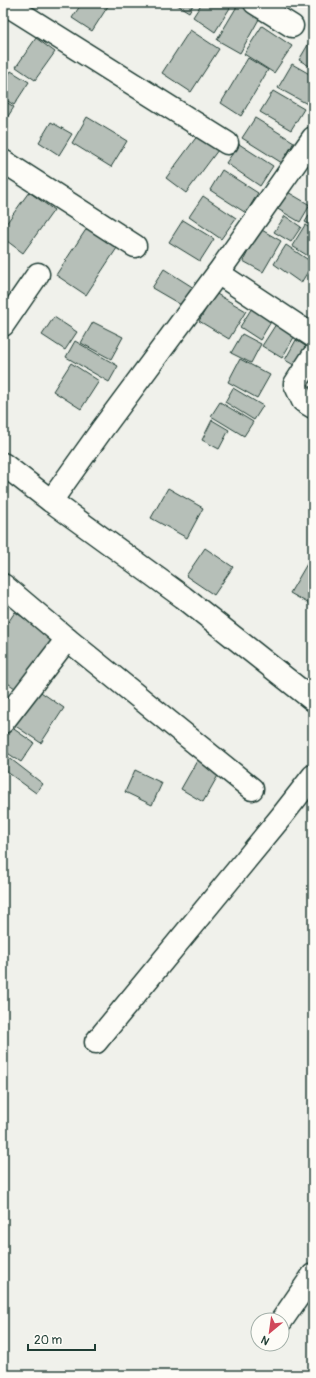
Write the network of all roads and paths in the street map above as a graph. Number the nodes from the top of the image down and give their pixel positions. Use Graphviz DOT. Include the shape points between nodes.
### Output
graph roads {
  1 [pos="4,3"];
  2 [pos="255,3"];
  3 [pos="292,26"];
  4 [pos="313,138"];
  5 [pos="227,143"];
  6 [pos="3,161"];
  7 [pos="135,246"];
  8 [pos="218,273"];
  9 [pos="38,274"];
  10 [pos="3,325"];
  11 [pos="313,336"];
  12 [pos="313,356"];
  13 [pos="313,407"];
  14 [pos="3,464"];
  15 [pos="51,501"];
  16 [pos="3,585"];
  17 [pos="67,639"];
  18 [pos="313,700"];
  19 [pos="3,722"];
  20 [pos="313,776"];
  21 [pos="252,789"];
  22 [pos="96,1042"];
  23 [pos="313,1275"];
  24 [pos="288,1312"];
  1 -- 5 [label="street"];
  2 -- 3 [label="street"];
  4 -- 8 [label="street"];
  6 -- 7 [label="street"];
  8 -- 11 [label="street"];
  8 -- 15 [label="street"];
  9 -- 10 [label="street"];
  12 -- 13 [label="street" via="295,384 302,400"];
  14 -- 15 [label="street"];
  15 -- 18 [label="street" via="183,597"];
  16 -- 17 [label="street"];
  17 -- 19 [label="street"];
  17 -- 21 [label="street"];
  20 -- 22 [label="street"];
  23 -- 24 [label="street"];
}
